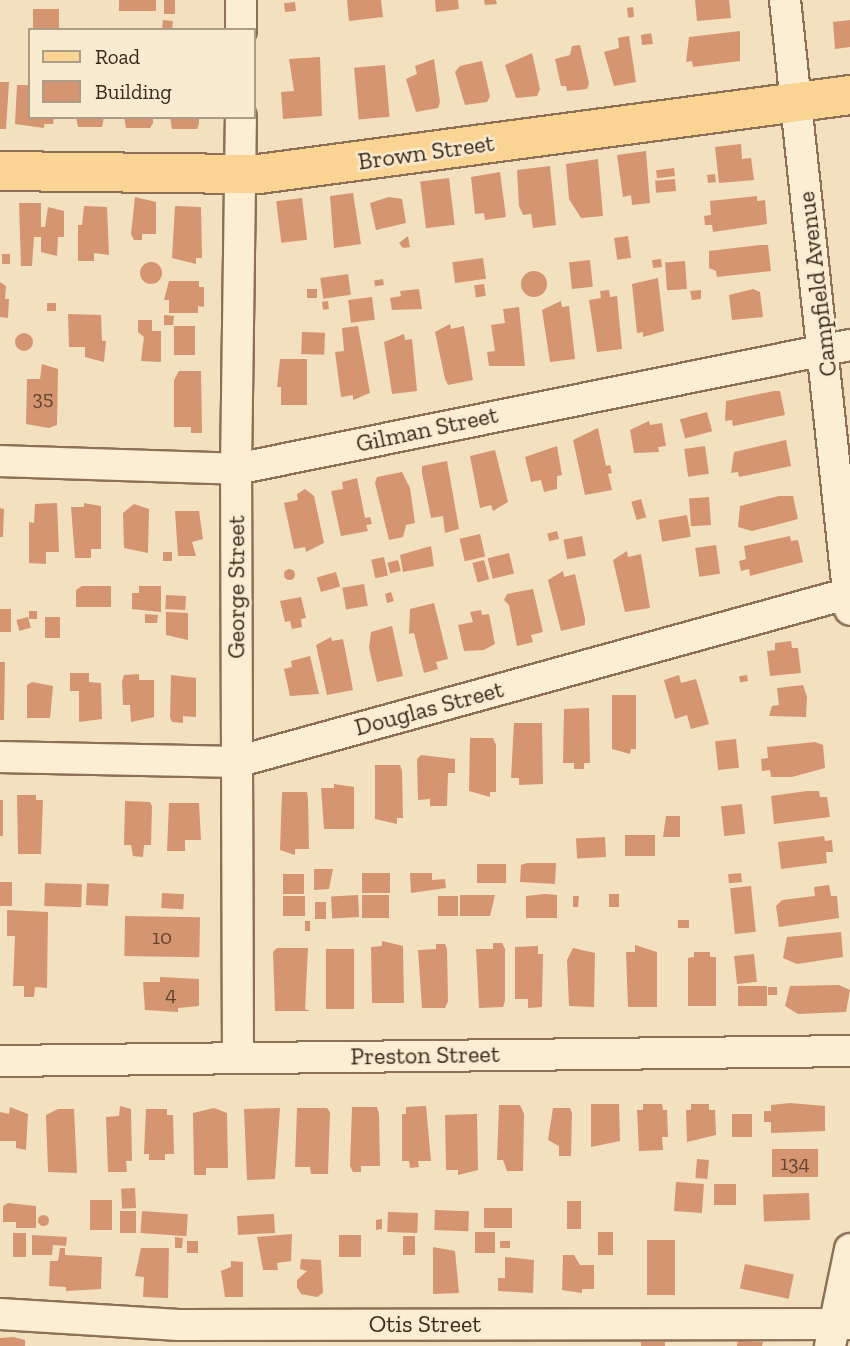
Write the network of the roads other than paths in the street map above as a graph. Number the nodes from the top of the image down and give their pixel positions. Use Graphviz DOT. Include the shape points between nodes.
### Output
graph roads {
  1 [pos="241,0"];
  2 [pos="786,0"];
  3 [pos="241,28"];
  4 [pos="850,95"];
  5 [pos="795,102"];
  6 [pos="241,119"];
  7 [pos="0,171"];
  8 [pos="242,175"];
  9 [pos="837,347"];
  10 [pos="0,461"];
  11 [pos="236,469"];
  12 [pos="849,599"];
  13 [pos="0,757"];
  14 [pos="236,762"];
  15 [pos="850,1051"];
  16 [pos="238,1057"];
  17 [pos="0,1061"];
  18 [pos="850,1250"];
  19 [pos="0,1314"];
  20 [pos="838,1330"];
  1 -- 3 [label="street"];
  2 -- 5 [label="street, Campfield Avenue"];
  4 -- 5 [label="main road, Brown Street"];
  5 -- 8 [label="main road, Brown Street"];
  5 -- 9 [label="street, Campfield Avenue"];
  6 -- 8 [label="street, George Street"];
  7 -- 8 [label="main road, Brown Street"];
  8 -- 11 [label="street, George Street"];
  9 -- 11 [label="street, Gilman Street"];
  9 -- 12 [label="street, Campfield Avenue"];
  10 -- 11 [label="street, Gilman Street"];
  11 -- 14 [label="street, George Street"];
  12 -- 14 [label="street, Douglas Street"];
  13 -- 14 [label="street, Douglas Street"];
  14 -- 16 [label="street, George Street"];
  15 -- 16 [label="street, Preston Street"];
  16 -- 17 [label="street, Preston Street"];
  18 -- 20 [label="street"];
  19 -- 20 [label="street, Otis Street" via="179,1325"];
}
